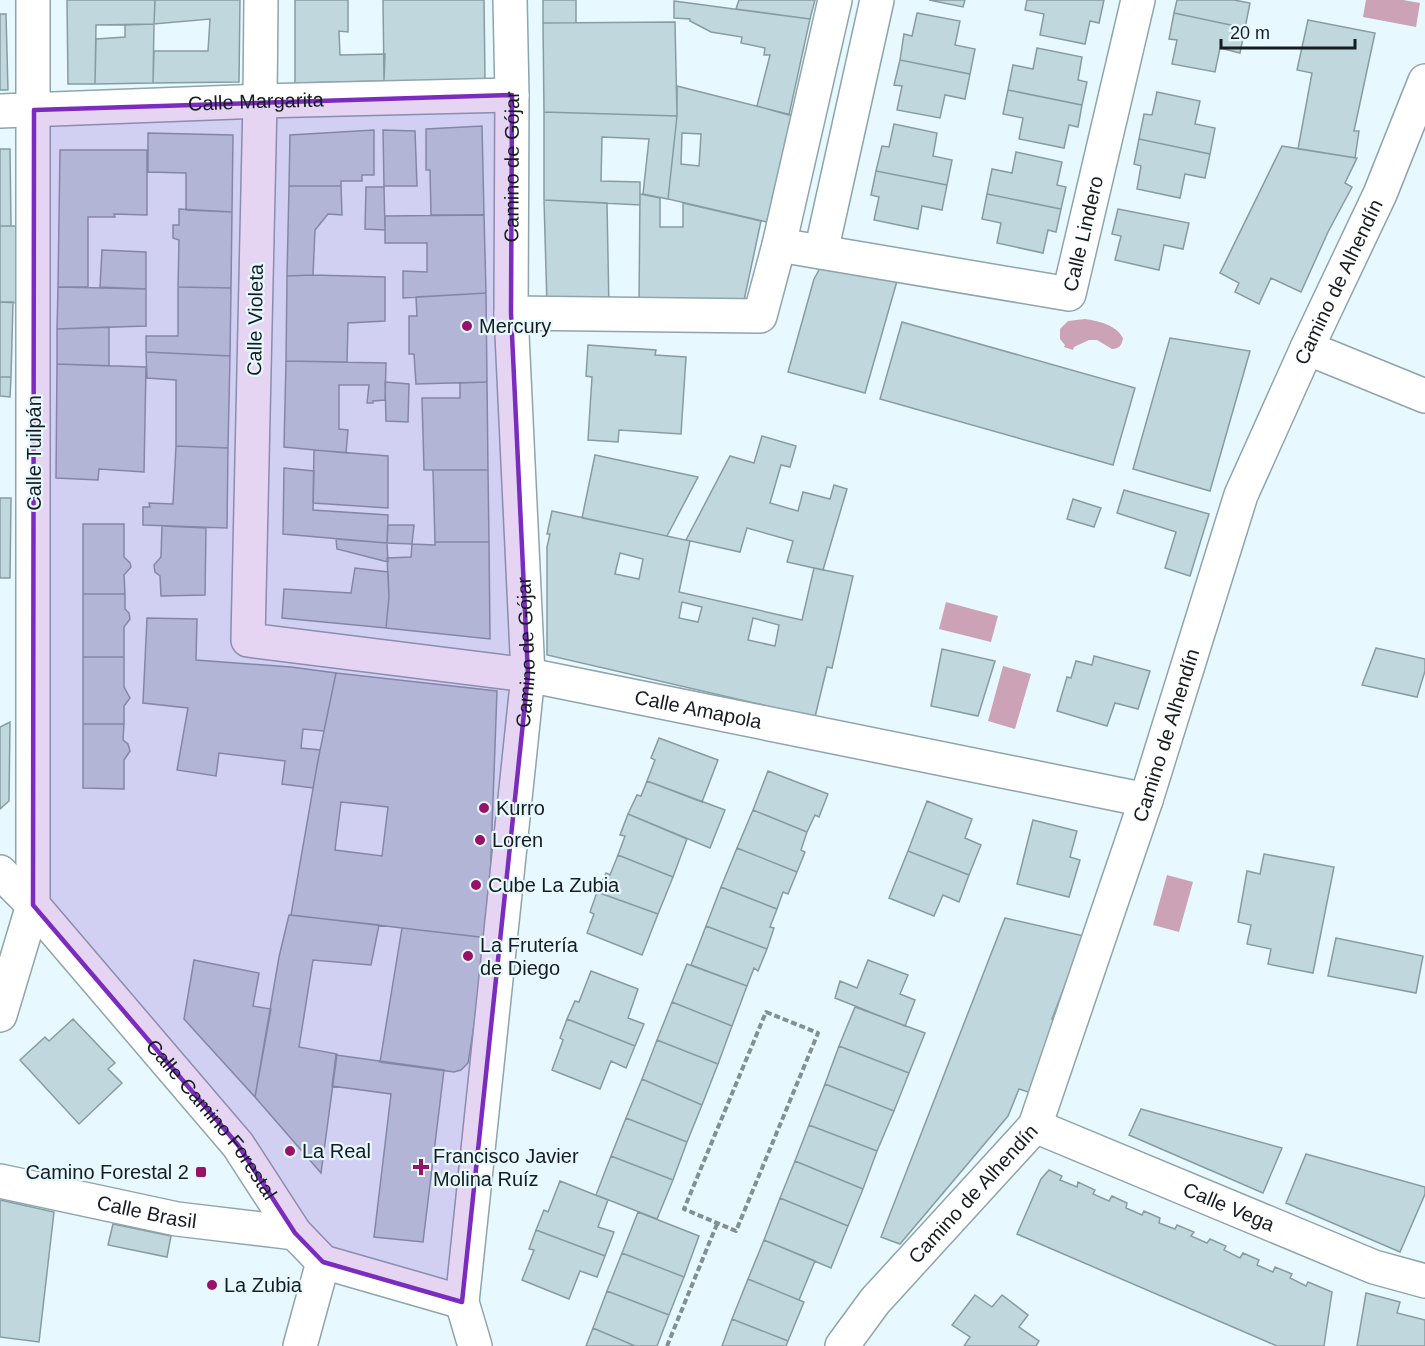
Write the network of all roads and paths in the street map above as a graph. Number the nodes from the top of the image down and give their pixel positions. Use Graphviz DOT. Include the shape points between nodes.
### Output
graph roads {
  1 [pos="33,0"];
  2 [pos="261,0"];
  3 [pos="510,0"];
  4 [pos="835,0"];
  5 [pos="877,0"];
  6 [pos="1138,0"];
  7 [pos="1425,81"];
  8 [pos="512,95"];
  9 [pos="260,100"];
  10 [pos="34,110"];
  11 [pos="0,111"];
  12 [pos="779,244"];
  13 [pos="821,252"];
  14 [pos="511,314"];
  15 [pos="1307,348"];
  16 [pos="1425,396"];
  17 [pos="248,640"];
  18 [pos="528,675"];
  19 [pos="1146,800"];
  20 [pos="0,873"];
  21 [pos="33,905"];
  22 [pos="0,1015"];
  23 [pos="1035,1126"];
  24 [pos="0,1181"];
  25 [pos="717,1224"];
  26 [pos="295,1233"];
  27 [pos="323,1262"];
  28 [pos="1425,1281"];
  29 [pos="462,1302"];
  30 [pos="300,1346"];
  31 [pos="475,1346"];
  32 [pos="667,1346"];
  33 [pos="842,1346"];
  1 -- 10 [label="street, Calle Tuilpán"];
  2 -- 9 [label="street, Calle Violeta"];
  3 -- 8 [label="street, Camino de Gójar"];
  4 -- 12 [label="street"];
  5 -- 13 [label="street"];
  6 -- 13 [label="street, Calle Lindero" via="1069,294"];
  7 -- 15 [label="street, Camino de Alhendín" via="1380,194"];
  8 -- 9 [label="street, Calle Margarita"];
  8 -- 14 [label="street, Camino de Gójar"];
  9 -- 10 [label="street, Calle Margarita"];
  9 -- 17 [label="street, Calle Violeta"];
  10 -- 11 [label="street, Calle Margarita"];
  10 -- 21 [label="street, Calle Tuilpán"];
  12 -- 13 [label="street, Calle Lindero"];
  12 -- 14 [label="street" via="760,316"];
  14 -- 18 [label="street, Camino de Gójar"];
  15 -- 16 [label="street"];
  15 -- 19 [label="street, Camino de Alhendín" via="1241,495"];
  17 -- 18 [label="street, Calle Amapola"];
  18 -- 19 [label="street, Calle Amapola"];
  18 -- 29 [label="street, Camino de Gójar"];
  19 -- 23 [label="street, Camino de Alhendín"];
  20 -- 21 [label="street, Calle Camino Forestal"];
  21 -- 22 [label="street, Calle Tuilpán"];
  21 -- 26 [label="street, Calle Camino Forestal" via="238,1145"];
  23 -- 28 [label="street, Calle Vega" via="1374,1267"];
  23 -- 33 [label="street, Camino de Alhendín" via="875,1301"];
  24 -- 26 [label="street, Calle Brasil" via="177,1219"];
  25 -- 25 [label="path" via="736,1231 818,1033 766,1012 684,1209"];
  25 -- 32 [label="path"];
  26 -- 27 [label="street, Calle Camino Forestal"];
  27 -- 29 [label="street, Calle Camino Forestal"];
  27 -- 30 [label="street"];
  29 -- 31 [label="street"];
}
